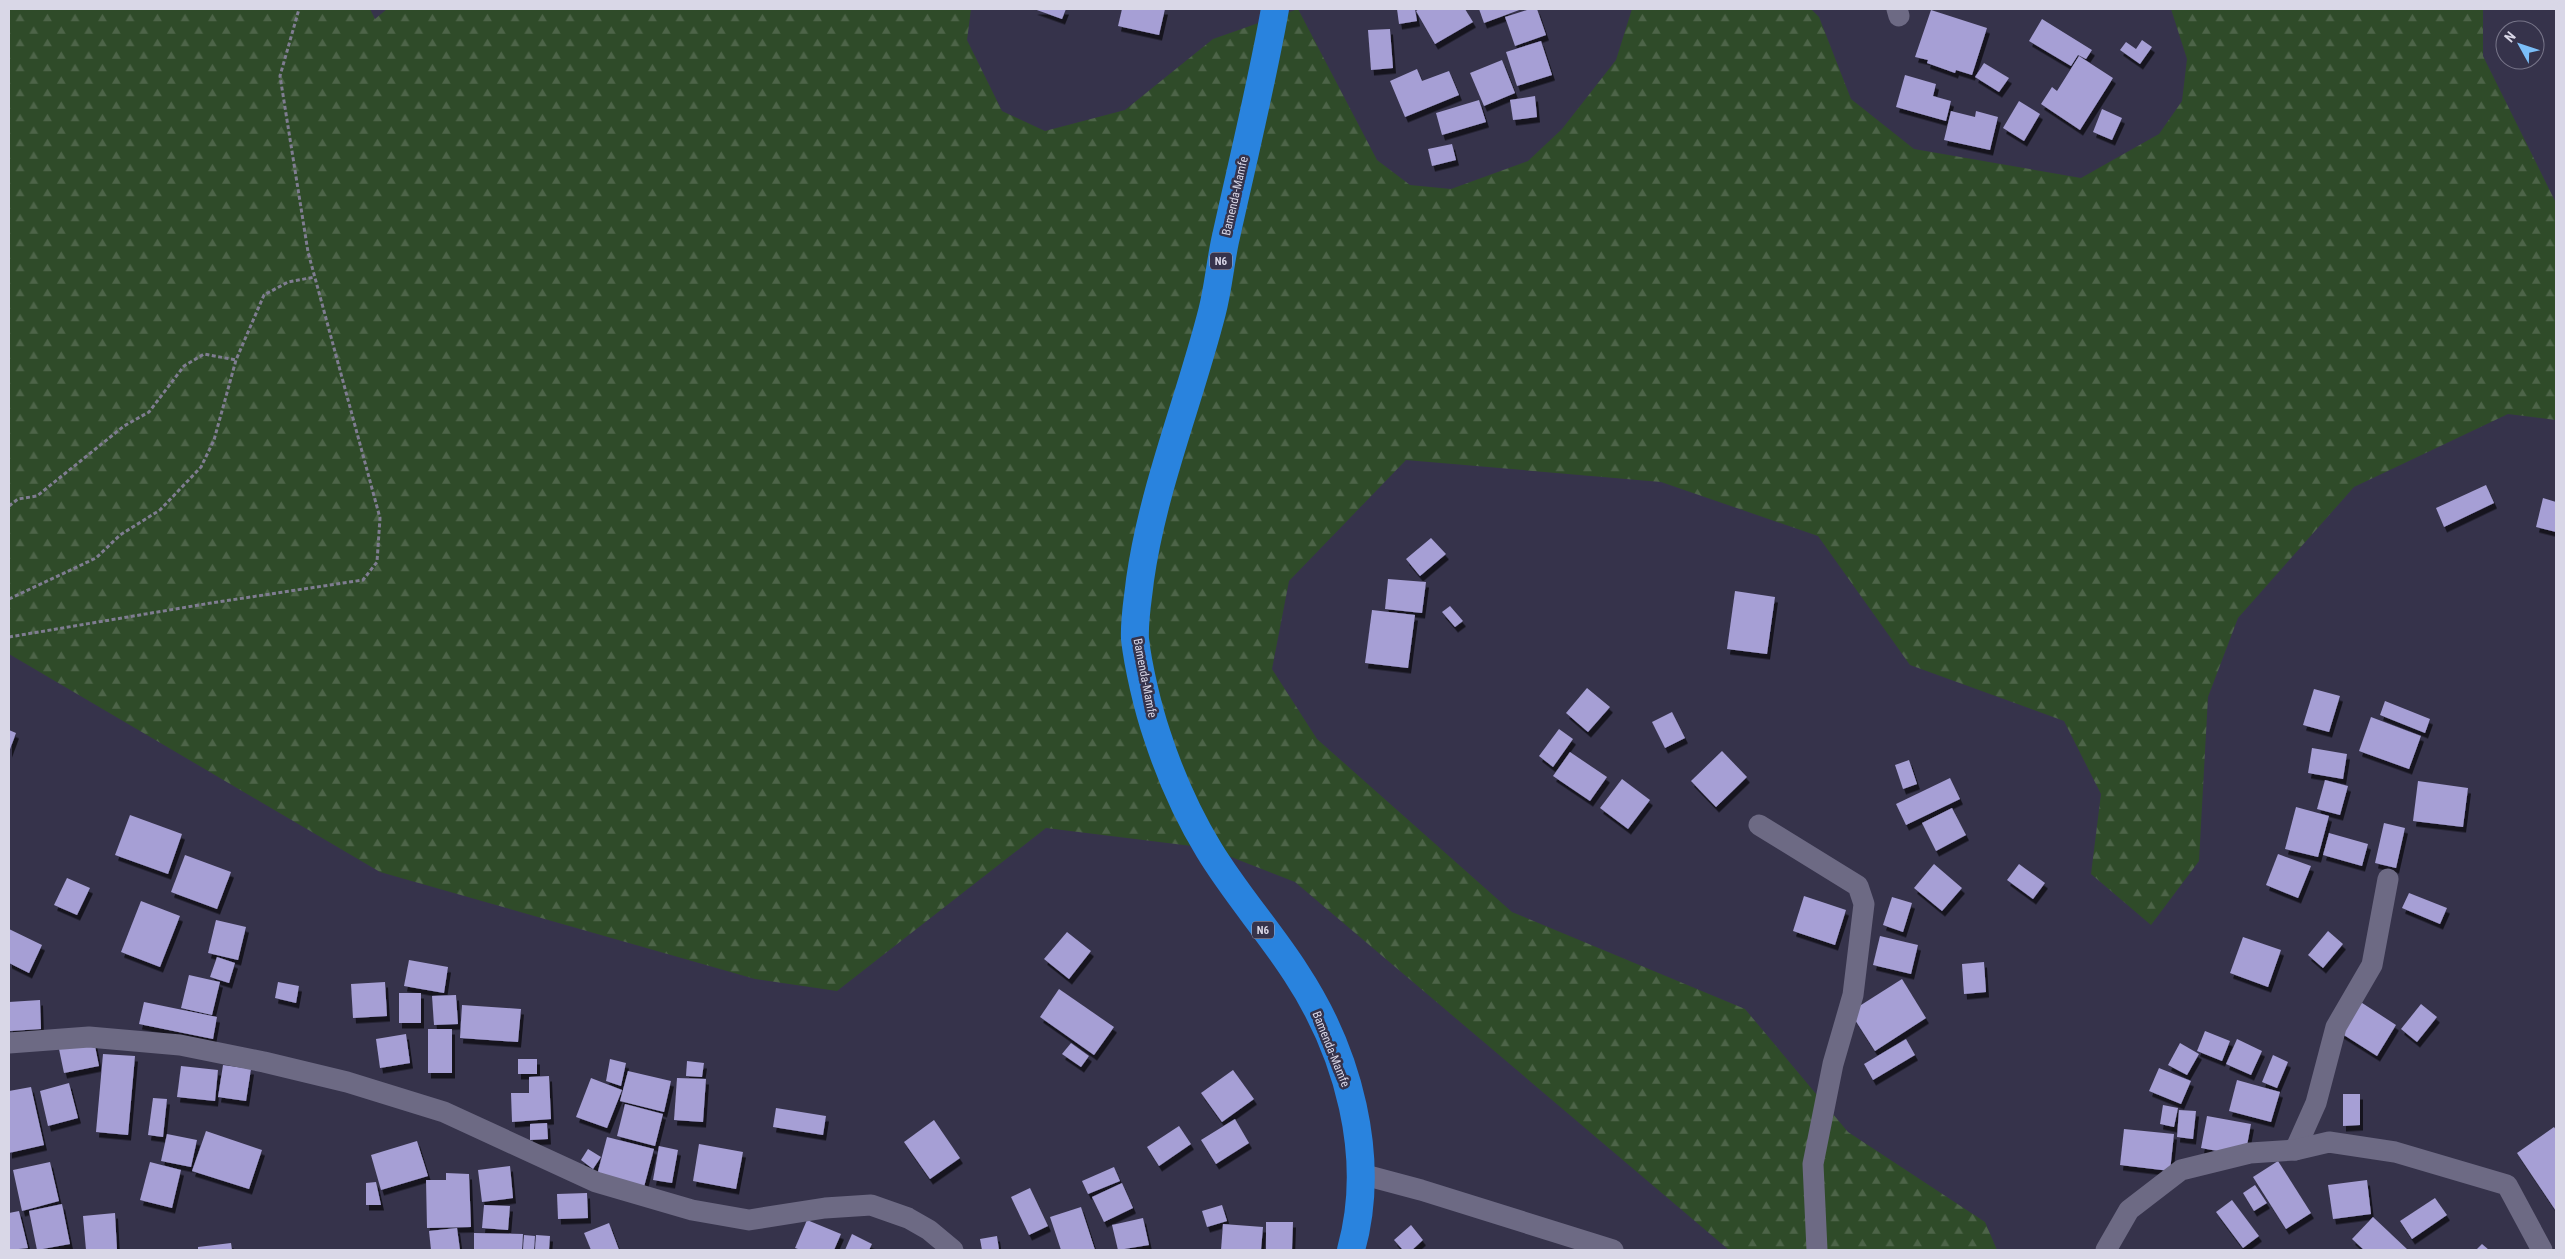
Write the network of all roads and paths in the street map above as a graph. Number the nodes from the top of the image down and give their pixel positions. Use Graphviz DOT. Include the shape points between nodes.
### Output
graph roads {
  1 [pos="299,9"];
  2 [pos="1275,9"];
  3 [pos="315,277"];
  4 [pos="236,360"];
  5 [pos="9,506"];
  6 [pos="9,599"];
  7 [pos="9,638"];
  8 [pos="1759,825"];
  9 [pos="2388,879"];
  10 [pos="9,1043"];
  11 [pos="2295,1150"];
  12 [pos="1362,1174"];
  13 [pos="953,1250"];
  14 [pos="1351,1250"];
  15 [pos="1613,1250"];
  16 [pos="1817,1250"];
  17 [pos="2106,1250"];
  18 [pos="2542,1250"];
  1 -- 3 [label="path" via="280,76 308,252"];
  2 -- 12 [label="highway, Bamenda-Mamfe / N6" via="1212,311 1153,510 1136,616 1136,640 1156,732 1176,787 1208,848 1296,974 1324,1024 1347,1085 1357,1128"];
  3 -- 4 [label="path" via="288,282 264,295"];
  3 -- 7 [label="path" via="380,518 377,562 363,580"];
  4 -- 5 [label="path" via="204,354 184,366 149,412 124,426 37,496 18,499"];
  4 -- 6 [label="path" via="214,440 201,467 160,510 120,535 96,558"];
  8 -- 16 [label="street" via="1858,886 1864,904 1853,995 1833,1064 1813,1164"];
  9 -- 11 [label="street" via="2372,965 2336,1027 2316,1104"];
  10 -- 13 [label="street" via="89,1037 180,1045 264,1062 346,1082 444,1112 596,1182 692,1210 749,1220 825,1208 871,1205 930,1230"];
  11 -- 17 [label="street" via="2250,1153 2181,1170 2129,1210"];
  11 -- 18 [label="street" via="2329,1142 2395,1152 2507,1185"];
  12 -- 14 [label="highway, Bamenda-Mamfe / N6"];
  12 -- 15 [label="street"];
}
